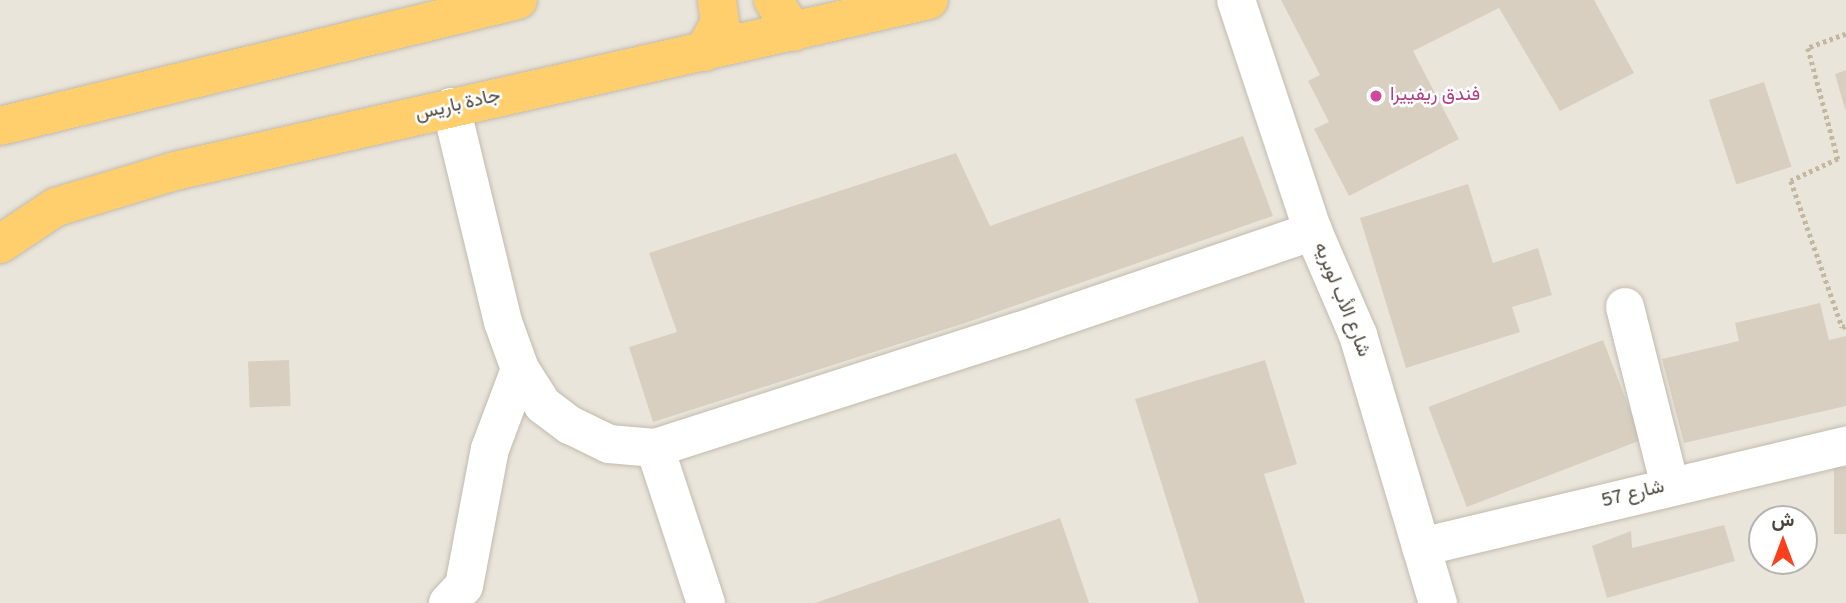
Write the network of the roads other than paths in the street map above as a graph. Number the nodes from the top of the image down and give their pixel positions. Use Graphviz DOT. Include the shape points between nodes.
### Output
graph roads {
  1 [pos="518,0"];
  2 [pos="717,0"];
  3 [pos="773,0"];
  4 [pos="929,0"];
  5 [pos="1236,0"];
  6 [pos="794,32"];
  7 [pos="704,52"];
  8 [pos="451,107"];
  9 [pos="0,127"];
  10 [pos="1313,230"];
  11 [pos="0,244"];
  12 [pos="1625,307"];
  13 [pos="520,369"];
  14 [pos="1846,446"];
  15 [pos="655,448"];
  16 [pos="1670,486"];
  17 [pos="1421,547"];
  18 [pos="448,603"];
  19 [pos="706,603"];
  20 [pos="1438,603"];
  1 -- 9 [label="highway"];
  2 -- 7 [label="highway" via="720,22"];
  3 -- 6 [label="highway"];
  4 -- 6 [label="highway, جادة باريس"];
  5 -- 10 [label="street, شارع الأب لوبريه"];
  6 -- 7 [label="highway, جادة باريس"];
  7 -- 8 [label="highway, جادة باريس"];
  8 -- 11 [label="highway, جادة باريس" via="97,192 27,223"];
  8 -- 13 [label="street" via="503,322"];
  10 -- 15 [label="street" via="1020,331"];
  10 -- 17 [label="street, شارع الأب لوبريه" via="1358,335"];
  12 -- 16 [label="street"];
  13 -- 15 [label="street" via="543,405 570,425 609,444"];
  13 -- 18 [label="street" via="491,449 464,586"];
  14 -- 16 [label="street, شارع 57"];
  15 -- 19 [label="street"];
  16 -- 17 [label="street, شارع 57"];
  17 -- 20 [label="street, شارع الأب لوبريه"];
}
